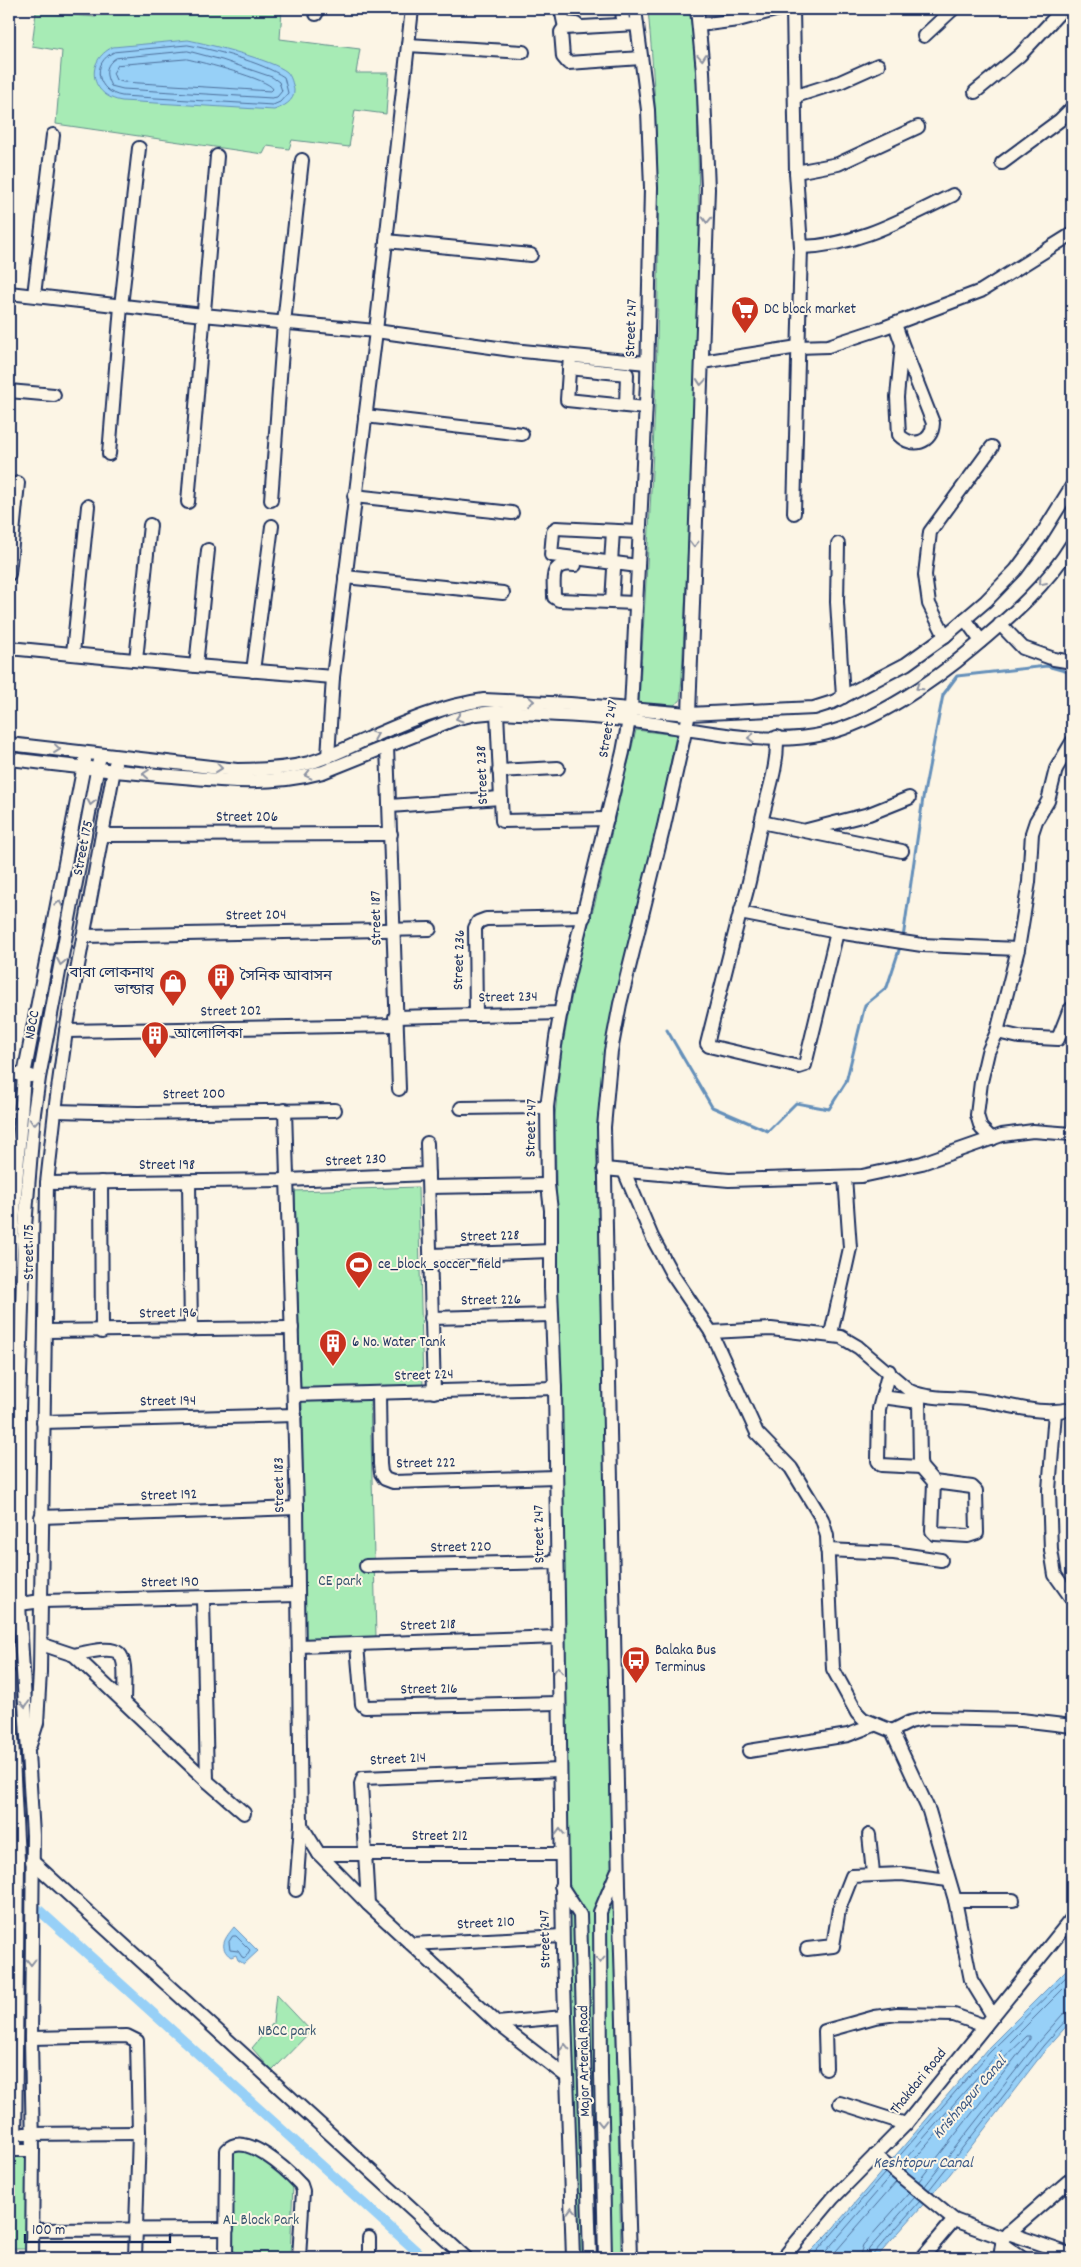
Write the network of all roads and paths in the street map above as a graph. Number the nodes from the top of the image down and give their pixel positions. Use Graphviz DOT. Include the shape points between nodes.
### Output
graph roads {
  1 [pos="412,9"];
  2 [pos="561,9"];
  3 [pos="697,9"];
  4 [pos="779,9"];
  5 [pos="793,9"];
  6 [pos="953,9"];
  7 [pos="1063,9"];
  8 [pos="623,15"];
  9 [pos="1072,17"];
  10 [pos="636,18"];
  11 [pos="699,25"];
  12 [pos="924,36"];
  13 [pos="408,45"];
  14 [pos="523,52"];
  15 [pos="641,58"];
  16 [pos="878,65"];
  17 [pos="975,92"];
  18 [pos="796,96"];
  19 [pos="1072,108"];
  20 [pos="918,127"];
  21 [pos="53,135"];
  22 [pos="139,148"];
  23 [pos="217,156"];
  24 [pos="302,160"];
  25 [pos="1002,163"];
  26 [pos="796,172"];
  27 [pos="953,194"];
  28 [pos="1072,234"];
  29 [pos="386,241"];
  30 [pos="801,247"];
  31 [pos="531,255"];
  32 [pos="9,293"];
  33 [pos="34,295"];
  34 [pos="121,306"];
  35 [pos="203,315"];
  36 [pos="284,323"];
  37 [pos="894,324"];
  38 [pos="376,331"];
  39 [pos="902,344"];
  40 [pos="798,347"];
  41 [pos="570,362"];
  42 [pos="702,362"];
  43 [pos="647,364"];
  44 [pos="9,391"];
  45 [pos="54,395"];
  46 [pos="626,406"];
  47 [pos="646,408"];
  48 [pos="365,416"];
  49 [pos="522,434"];
  50 [pos="992,447"];
  51 [pos="109,454"];
  52 [pos="18,484"];
  53 [pos="1072,486"];
  54 [pos="354,496"];
  55 [pos="271,500"];
  56 [pos="188,502"];
  57 [pos="88,506"];
  58 [pos="512,513"];
  59 [pos="794,513"];
  60 [pos="150,525"];
  61 [pos="272,526"];
  62 [pos="613,531"];
  63 [pos="639,532"];
  64 [pos="838,544"];
  65 [pos="1072,544"];
  66 [pos="208,550"];
  67 [pos="613,566"];
  68 [pos="638,569"];
  69 [pos="9,574"];
  70 [pos="345,577"];
  71 [pos="503,593"];
  72 [pos="612,602"];
  73 [pos="636,603"];
  74 [pos="965,619"];
  75 [pos="1000,624"];
  76 [pos="945,636"];
  77 [pos="981,641"];
  78 [pos="9,648"];
  79 [pos="73,653"];
  80 [pos="136,660"];
  81 [pos="1072,662"];
  82 [pos="196,666"];
  83 [pos="253,671"];
  84 [pos="333,677"];
  85 [pos="843,697"];
  86 [pos="498,712"];
  87 [pos="630,714"];
  88 [pos="689,714"];
  89 [pos="686,728"];
  90 [pos="776,738"];
  91 [pos="1072,742"];
  92 [pos="9,744"];
  93 [pos="388,746"];
  94 [pos="86,752"];
  95 [pos="100,754"];
  96 [pos="116,756"];
  97 [pos="328,757"];
  98 [pos="9,759"];
  99 [pos="84,768"];
  100 [pos="558,768"];
  101 [pos="98,769"];
  102 [pos="499,770"];
  103 [pos="114,771"];
  104 [pos="500,798"];
  105 [pos="910,798"];
  106 [pos="390,806"];
  107 [pos="607,819"];
  108 [pos="761,822"];
  109 [pos="804,831"];
  110 [pos="103,834"];
  111 [pos="391,834"];
  112 [pos="902,851"];
  113 [pos="740,913"];
  114 [pos="584,917"];
  115 [pos="430,929"];
  116 [pos="393,930"];
  117 [pos="837,932"];
  118 [pos="83,936"];
  119 [pos="1018,949"];
  120 [pos="1072,1008"];
  121 [pos="561,1013"];
  122 [pos="476,1015"];
  123 [pos="396,1021"];
  124 [pos="66,1031"];
  125 [pos="997,1032"];
  126 [pos="9,1072"];
  127 [pos="24,1075"];
  128 [pos="39,1078"];
  129 [pos="399,1089"];
  130 [pos="547,1107"];
  131 [pos="461,1108"];
  132 [pos="54,1110"];
  133 [pos="285,1110"];
  134 [pos="335,1110"];
  135 [pos="1072,1134"];
  136 [pos="992,1138"];
  137 [pos="427,1143"];
  138 [pos="604,1169"];
  139 [pos="624,1171"];
  140 [pos="428,1174"];
  141 [pos="845,1177"];
  142 [pos="287,1180"];
  143 [pos="101,1182"];
  144 [pos="188,1182"];
  145 [pos="47,1183"];
  146 [pos="548,1185"];
  147 [pos="429,1187"];
  148 [pos="550,1250"];
  149 [pos="431,1255"];
  150 [pos="9,1281"];
  151 [pos="551,1315"];
  152 [pos="431,1318"];
  153 [pos="292,1328"];
  154 [pos="191,1330"];
  155 [pos="46,1331"];
  156 [pos="102,1332"];
  157 [pos="711,1332"];
  158 [pos="831,1334"];
  159 [pos="889,1371"];
  160 [pos="555,1388"];
  161 [pos="434,1392"];
  162 [pos="379,1394"];
  163 [pos="294,1396"];
  164 [pos="882,1397"];
  165 [pos="1072,1409"];
  166 [pos="1055,1412"];
  167 [pos="295,1415"];
  168 [pos="43,1422"];
  169 [pos="921,1467"];
  170 [pos="555,1477"];
  171 [pos="934,1482"];
  172 [pos="297,1508"];
  173 [pos="41,1517"];
  174 [pos="827,1550"];
  175 [pos="941,1560"];
  176 [pos="557,1562"];
  177 [pos="366,1566"];
  178 [pos="298,1595"];
  179 [pos="203,1599"];
  180 [pos="1072,1599"];
  181 [pos="42,1601"];
  182 [pos="14,1603"];
  183 [pos="558,1637"];
  184 [pos="41,1644"];
  185 [pos="357,1645"];
  186 [pos="299,1646"];
  187 [pos="74,1655"];
  188 [pos="9,1675"];
  189 [pos="124,1702"];
  190 [pos="558,1703"];
  191 [pos="874,1724"];
  192 [pos="1072,1726"];
  193 [pos="892,1730"];
  194 [pos="28,1751"];
  195 [pos="749,1751"];
  196 [pos="560,1770"];
  197 [pos="207,1781"];
  198 [pos="244,1813"];
  199 [pos="301,1825"];
  200 [pos="869,1834"];
  201 [pos="364,1853"];
  202 [pos="319,1854"];
  203 [pos="561,1854"];
  204 [pos="32,1864"];
  205 [pos="619,1867"];
  206 [pos="873,1873"];
  207 [pos="948,1880"];
  208 [pos="18,1886"];
  209 [pos="561,1886"];
  210 [pos="32,1890"];
  211 [pos="296,1890"];
  212 [pos="955,1900"];
  213 [pos="1014,1900"];
  214 [pos="368,1904"];
  215 [pos="24,1914"];
  216 [pos="1072,1918"];
  217 [pos="562,1936"];
  218 [pos="412,1944"];
  219 [pos="807,1949"];
  220 [pos="564,2017"];
  221 [pos="989,2021"];
  222 [pos="496,2023"];
  223 [pos="31,2038"];
  224 [pos="826,2068"];
  225 [pos="566,2076"];
  226 [pos="840,2103"];
  227 [pos="906,2124"];
  228 [pos="139,2133"];
  229 [pos="12,2134"];
  230 [pos="32,2134"];
  231 [pos="12,2150"];
  232 [pos="33,2150"];
  233 [pos="880,2158"];
  234 [pos="1069,2184"];
  235 [pos="954,2220"];
  236 [pos="227,2229"];
  237 [pos="34,2230"];
  238 [pos="136,2230"];
  239 [pos="370,2238"];
  240 [pos="1005,2238"];
  241 [pos="1072,2255"];
  242 [pos="32,2258"];
  243 [pos="135,2258"];
  244 [pos="226,2258"];
  245 [pos="300,2258"];
  246 [pos="368,2258"];
  247 [pos="466,2258"];
  248 [pos="573,2258"];
  249 [pos="590,2258"];
  250 [pos="605,2258"];
  251 [pos="630,2258"];
  252 [pos="783,2258"];
  253 [pos="922,2258"];
  254 [pos="1000,2258"];
  255 [pos="1022,2258"];
  1 -- 13 [label="street"];
  2 -- 8 [label="street" via="564,23 569,24"];
  3 -- 11 [label="street"];
  4 -- 11 [label="street" via="738,20"];
  5 -- 18 [label="street"];
  6 -- 12 [label="street"];
  7 -- 9 [label="street"];
  7 -- 17 [label="street" via="1020,55"];
  8 -- 10 [label="street"];
  10 -- 15 [label="street, Street 247"];
  10 -- 15 [label="street" via="564,28 561,32 564,57 568,63"];
  11 -- 42 [label="street, one-way" via="708,189"];
  13 -- 14 [label="street"];
  13 -- 29 [label="street"];
  15 -- 43 [label="street, Street 247" via="648,110 651,185"];
  16 -- 18 [label="street"];
  18 -- 26 [label="street"];
  19 -- 25 [label="street"];
  20 -- 26 [label="street" via="838,164"];
  21 -- 33 [label="street"];
  22 -- 34 [label="street"];
  23 -- 35 [label="street"];
  24 -- 36 [label="street"];
  26 -- 30 [label="street"];
  27 -- 30 [label="street" via="854,240"];
  28 -- 37 [label="street" via="981,291"];
  29 -- 31 [label="street"];
  29 -- 38 [label="street"];
  30 -- 40 [label="street"];
  32 -- 33 [label="street"];
  33 -- 34 [label="street"];
  34 -- 35 [label="street"];
  34 -- 51 [label="street"];
  35 -- 36 [label="street"];
  35 -- 56 [label="street"];
  36 -- 38 [label="street"];
  36 -- 55 [label="street"];
  37 -- 39 [label="street"];
  37 -- 40 [label="street" via="828,346"];
  38 -- 41 [label="street"];
  38 -- 48 [label="street"];
  39 -- 39 [label="street" via="933,423 930,434 918,443 906,442 899,435 897,397"];
  40 -- 42 [label="street"];
  40 -- 59 [label="street"];
  41 -- 43 [label="street"];
  41 -- 46 [label="street" via="627,374"];
  41 -- 46 [label="street" via="567,400"];
  42 -- 88 [label="street, one-way"];
  43 -- 47 [label="street, Street 247"];
  44 -- 45 [label="street"];
  46 -- 47 [label="street"];
  47 -- 63 [label="street, Street 247"];
  48 -- 49 [label="street"];
  48 -- 54 [label="street"];
  50 -- 76 [label="street" via="930,532 925,575 929,604"];
  52 -- 69 [label="street"];
  53 -- 74 [label="street" via="1016,570"];
  54 -- 58 [label="street"];
  54 -- 70 [label="street"];
  57 -- 79 [label="street"];
  60 -- 80 [label="street"];
  61 -- 83 [label="street"];
  62 -- 63 [label="street"];
  62 -- 67 [label="street"];
  62 -- 67 [label="street" via="556,528 551,555"];
  63 -- 68 [label="street, Street 247"];
  64 -- 85 [label="street" via="836,602"];
  65 -- 75 [label="street, one-way" via="1032,593"];
  66 -- 82 [label="street"];
  67 -- 68 [label="street"];
  67 -- 72 [label="street"];
  67 -- 72 [label="street" via="564,564 554,572 554,597 559,600"];
  68 -- 73 [label="street, Street 247"];
  70 -- 71 [label="street"];
  70 -- 84 [label="street"];
  72 -- 73 [label="street"];
  73 -- 87 [label="street, Street 247"];
  74 -- 76 [label="street"];
  74 -- 77 [label="street"];
  75 -- 77 [label="street"];
  75 -- 81 [label="street" via="1023,648"];
  76 -- 85 [label="street" via="906,664"];
  77 -- 90 [label="street, one-way" via="956,663 858,723 822,734"];
  78 -- 79 [label="street"];
  79 -- 80 [label="street"];
  80 -- 82 [label="street"];
  82 -- 83 [label="street"];
  83 -- 84 [label="street"];
  84 -- 97 [label="street"];
  85 -- 88 [label="street" via="814,708"];
  86 -- 87 [label="street"];
  86 -- 93 [label="street, one-way" via="455,720"];
  86 -- 102 [label="street, Street 238"];
  87 -- 88 [label="street"];
  87 -- 89 [label="street"];
  97 -- 87 [label="street, one-way" via="430,714 472,701 498,699"];
  87 -- 107 [label="street, Street 247"];
  88 -- 89 [label="street"];
  90 -- 89 [label="street, one-way" via="738,738"];
  89 -- 138 [label="street" via="611,1051 604,1126"];
  90 -- 108 [label="street" via="775,774"];
  91 -- 119 [label="street" via="1056,769 1048,800 1032,833 1029,882"];
  92 -- 94 [label="street, one-way"];
  93 -- 103 [label="street, one-way" via="323,772 261,782"];
  93 -- 106 [label="street, Street 187"];
  94 -- 95 [label="street"];
  94 -- 99 [label="street"];
  95 -- 96 [label="street"];
  95 -- 101 [label="street, NBCC"];
  96 -- 97 [label="street, one-way" via="246,770 277,769"];
  96 -- 103 [label="street, Street 175"];
  98 -- 99 [label="street"];
  99 -- 101 [label="street"];
  127 -- 99 [label="street, one-way"];
  100 -- 102 [label="street"];
  101 -- 103 [label="street"];
  101 -- 128 [label="street, NBCC, one-way"];
  102 -- 104 [label="street, Street 238"];
  103 -- 110 [label="street, Street 175"];
  104 -- 106 [label="street"];
  104 -- 107 [label="street, Street 238" via="502,821"];
  105 -- 109 [label="street" via="869,814"];
  106 -- 111 [label="street, Street 187"];
  107 -- 114 [label="street, Street 247"];
  108 -- 109 [label="street"];
  108 -- 113 [label="street" via="747,897"];
  109 -- 112 [label="street"];
  110 -- 111 [label="street, Street 206"];
  110 -- 118 [label="street, Street 175"];
  111 -- 116 [label="street, Street 187"];
  113 -- 117 [label="street"];
  113 -- 117 [label="street" via="707,1044 711,1048 799,1067 807,1061"];
  114 -- 121 [label="street, Street 247"];
  114 -- 122 [label="street, Street 236" via="486,919 478,922 475,928"];
  115 -- 116 [label="street, Street 204"];
  116 -- 118 [label="street, Street 204"];
  116 -- 123 [label="street, Street 187"];
  117 -- 119 [label="street" via="901,942"];
  118 -- 124 [label="street, Street 175"];
  119 -- 125 [label="street"];
  120 -- 125 [label="street" via="1058,1040"];
  121 -- 122 [label="street, Street 234"];
  121 -- 130 [label="street, Street 247"];
  122 -- 123 [label="street, Street 234"];
  123 -- 124 [label="street, Street 202"];
  123 -- 129 [label="street, Street 187"];
  124 -- 132 [label="street, Street 175"];
  125 -- 136 [label="street" via="988,1052 976,1109 978,1124"];
  126 -- 127 [label="street"];
  127 -- 128 [label="street"];
  127 -- 150 [label="street"];
  128 -- 182 [label="street, NBCC, one-way" via="24,1239"];
  130 -- 131 [label="street"];
  130 -- 146 [label="street, Street 247"];
  132 -- 133 [label="street, Street 200" via="138,1113"];
  132 -- 145 [label="street, Street 175"];
  133 -- 134 [label="street, Street 200"];
  133 -- 142 [label="street, Street 183"];
  135 -- 136 [label="street" via="1032,1131"];
  136 -- 141 [label="street" via="922,1163"];
  137 -- 140 [label="street"];
  138 -- 139 [label="street"];
  138 -- 205 [label="street"];
  139 -- 141 [label="street" via="728,1180"];
  139 -- 157 [label="street" via="652,1237 672,1274"];
  140 -- 142 [label="street, Street 230"];
  140 -- 147 [label="street"];
  141 -- 158 [label="street" via="850,1248"];
  142 -- 144 [label="street, Street 198"];
  142 -- 153 [label="street, Street 183"];
  143 -- 144 [label="street, Street 198"];
  143 -- 145 [label="street, Street 198"];
  143 -- 156 [label="street"];
  144 -- 154 [label="street"];
  145 -- 155 [label="street, Street 175"];
  146 -- 147 [label="street"];
  146 -- 148 [label="street, Street 247"];
  147 -- 149 [label="street"];
  148 -- 149 [label="street, Street 228"];
  148 -- 151 [label="street, Street 247"];
  149 -- 152 [label="street"];
  151 -- 152 [label="street, Street 226"];
  151 -- 160 [label="street, Street 247"];
  152 -- 161 [label="street"];
  153 -- 154 [label="street, Street 196"];
  153 -- 163 [label="street, Street 183"];
  154 -- 156 [label="street, Street 196"];
  155 -- 156 [label="street, Street 196"];
  155 -- 168 [label="street, Street 175"];
  157 -- 158 [label="street" via="771,1328"];
  157 -- 174 [label="street" via="757,1433 791,1468 822,1519"];
  158 -- 159 [label="street" via="858,1347"];
  159 -- 164 [label="street"];
  159 -- 166 [label="street" via="910,1391 920,1395 974,1399 1037,1412"];
  160 -- 161 [label="street, Street 224"];
  160 -- 170 [label="street, Street 247"];
  161 -- 162 [label="street, Street 224"];
  162 -- 163 [label="street, Street 224"];
  162 -- 170 [label="street, Street 222" via="380,1464 385,1479 393,1482"];
  163 -- 167 [label="street, Street 183"];
  164 -- 169 [label="street" via="919,1402"];
  164 -- 169 [label="street" via="877,1444 879,1464"];
  165 -- 166 [label="street"];
  166 -- 180 [label="street" via="1049,1490 1051,1550 1055,1575"];
  167 -- 168 [label="street, Street 194"];
  167 -- 172 [label="street, Street 183"];
  168 -- 173 [label="street, Street 175"];
  169 -- 171 [label="street"];
  170 -- 176 [label="street, Street 247"];
  171 -- 171 [label="street" via="932,1531 935,1534 968,1536 977,1533 976,1490"];
  172 -- 173 [label="street, Street 192"];
  172 -- 178 [label="street, Street 183"];
  173 -- 181 [label="street, Street 175"];
  174 -- 175 [label="street" via="894,1553"];
  174 -- 191 [label="street" via="834,1669 857,1712"];
  176 -- 177 [label="street, Street 220"];
  176 -- 183 [label="street, Street 247"];
  178 -- 179 [label="street, Street 190"];
  178 -- 186 [label="street, Street 183"];
  179 -- 181 [label="street, Street 190"];
  179 -- 197 [label="street"];
  181 -- 182 [label="street, Street 190"];
  181 -- 184 [label="street, Street 175"];
  182 -- 194 [label="street, NBCC, one-way"];
  183 -- 185 [label="street, Street 218"];
  190 -- 183 [label="street, Street 247, one-way"];
  184 -- 187 [label="street"];
  184 -- 194 [label="street, Street 175" via="37,1723"];
  185 -- 186 [label="street, Street 218"];
  185 -- 190 [label="street, Street 216" via="362,1704 365,1707"];
  186 -- 199 [label="street, Street 183"];
  187 -- 189 [label="street"];
  187 -- 189 [label="street" via="103,1648 121,1656 125,1667"];
  188 -- 208 [label="street"];
  189 -- 197 [label="street"];
  190 -- 196 [label="street, Street 247"];
  191 -- 193 [label="street"];
  191 -- 195 [label="street" via="848,1735"];
  192 -- 193 [label="street" via="1021,1720 928,1718"];
  193 -- 207 [label="street" via="929,1811"];
  194 -- 204 [label="street, NBCC"];
  196 -- 201 [label="street, Street 214" via="363,1778"];
  203 -- 196 [label="street, Street 247, one-way"];
  197 -- 198 [label="street"];
  199 -- 202 [label="street"];
  199 -- 211 [label="street, Street 183"];
  200 -- 206 [label="street"];
  201 -- 202 [label="street, Street 212"];
  201 -- 203 [label="street, Street 212"];
  201 -- 214 [label="street, Street 214"];
  202 -- 214 [label="street"];
  203 -- 209 [label="street, Street 247"];
  204 -- 210 [label="street, NBCC"];
  204 -- 247 [label="street"];
  205 -- 250 [label="street, Major Arterial Road, one-way" via="600,1912"];
  205 -- 251 [label="street"];
  206 -- 207 [label="street"];
  206 -- 219 [label="street" via="856,1874 849,1880 839,1909 834,1946"];
  207 -- 212 [label="street"];
  208 -- 210 [label="street"];
  208 -- 215 [label="street"];
  209 -- 217 [label="street, Street 247"];
  209 -- 249 [label="street, Major Arterial Road" via="580,1915"];
  210 -- 215 [label="street, NBCC"];
  212 -- 213 [label="street"];
  212 -- 221 [label="street" via="971,1980"];
  214 -- 218 [label="street"];
  215 -- 223 [label="street, NBCC, one-way"];
  215 -- 229 [label="street"];
  216 -- 221 [label="street, Thakdari Road"];
  217 -- 218 [label="street, Street 210"];
  217 -- 220 [label="street, Street 247"];
  218 -- 222 [label="street"];
  220 -- 222 [label="street"];
  225 -- 220 [label="street, Street 247, one-way"];
  221 -- 224 [label="street" via="954,2014 875,2017 825,2032"];
  221 -- 227 [label="street, Thakdari Road"];
  222 -- 225 [label="street"];
  223 -- 228 [label="street" via="127,2036 137,2041"];
  223 -- 230 [label="street, NBCC"];
  248 -- 225 [label="street, Street 247, one-way"];
  226 -- 227 [label="street"];
  227 -- 233 [label="street, Thakdari Road"];
  228 -- 230 [label="street"];
  228 -- 238 [label="street"];
  229 -- 230 [label="street"];
  229 -- 231 [label="street"];
  230 -- 232 [label="street, NBCC"];
  231 -- 232 [label="street"];
  232 -- 237 [label="street, NBCC"];
  233 -- 235 [label="street"];
  233 -- 252 [label="street, Thakdari Road" via="834,2198"];
  234 -- 240 [label="street"];
  235 -- 240 [label="street"];
  235 -- 253 [label="street"];
  236 -- 238 [label="street"];
  236 -- 244 [label="street"];
  236 -- 245 [label="street" via="228,2150 230,2146 242,2144 255,2147 301,2185"];
  237 -- 238 [label="street"];
  237 -- 242 [label="street, NBCC"];
  238 -- 243 [label="street"];
  239 -- 246 [label="street"];
  240 -- 241 [label="street"];
  240 -- 254 [label="street"];
  240 -- 255 [label="street"];
}
